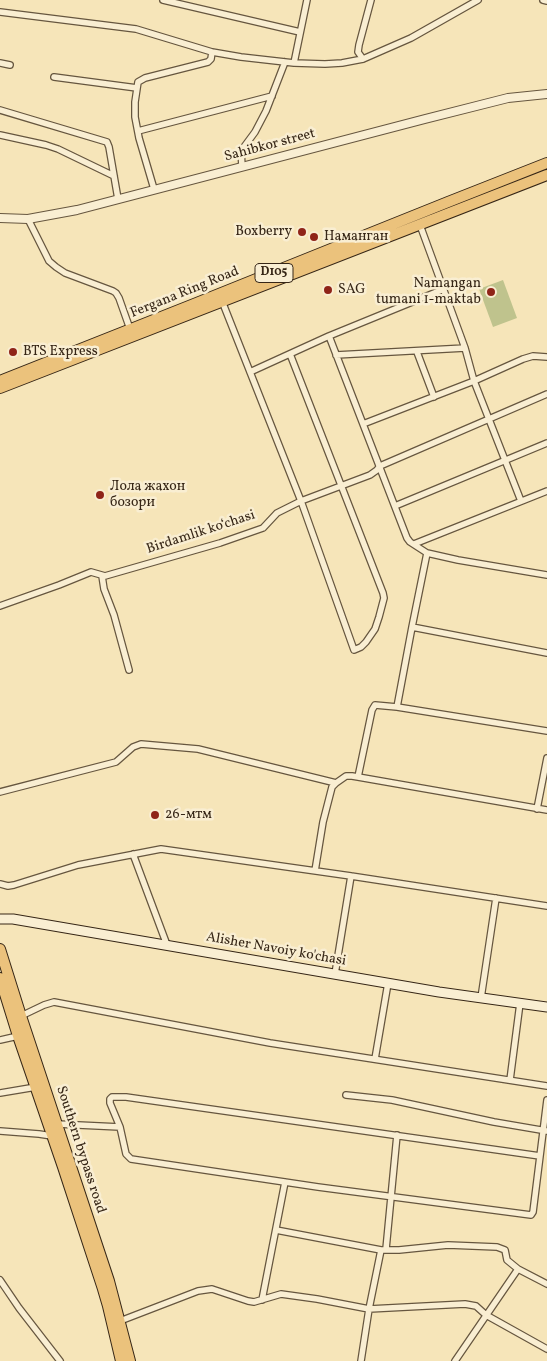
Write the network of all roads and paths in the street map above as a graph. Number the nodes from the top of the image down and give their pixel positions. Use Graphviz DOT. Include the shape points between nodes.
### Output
graph roads {
  1 [pos="163,0"];
  2 [pos="307,0"];
  3 [pos="371,0"];
  4 [pos="478,0"];
  5 [pos="542,0"];
  6 [pos="547,1"];
  7 [pos="0,12"];
  8 [pos="300,32"];
  9 [pos="212,52"];
  10 [pos="363,59"];
  11 [pos="0,62"];
  12 [pos="285,62"];
  13 [pos="294,63"];
  14 [pos="10,65"];
  15 [pos="54,77"];
  16 [pos="137,88"];
  17 [pos="547,94"];
  18 [pos="272,96"];
  19 [pos="0,110"];
  20 [pos="138,131"];
  21 [pos="0,136"];
  22 [pos="547,163"];
  23 [pos="242,166"];
  24 [pos="547,175"];
  25 [pos="114,176"];
  26 [pos="154,189"];
  27 [pos="118,199"];
  28 [pos="0,218"];
  29 [pos="28,219"];
  30 [pos="420,225"];
  31 [pos="444,289"];
  32 [pos="222,301"];
  33 [pos="130,329"];
  34 [pos="329,336"];
  35 [pos="465,348"];
  36 [pos="416,352"];
  37 [pos="290,354"];
  38 [pos="336,355"];
  39 [pos="547,357"];
  40 [pos="250,372"];
  41 [pos="0,380"];
  42 [pos="474,381"];
  43 [pos="0,388"];
  44 [pos="547,394"];
  45 [pos="434,397"];
  46 [pos="489,420"];
  47 [pos="363,424"];
  48 [pos="547,443"];
  49 [pos="505,460"];
  50 [pos="380,466"];
  51 [pos="342,486"];
  52 [pos="547,491"];
  53 [pos="301,501"];
  54 [pos="521,501"];
  55 [pos="395,506"];
  56 [pos="414,544"];
  57 [pos="427,553"];
  58 [pos="547,575"];
  59 [pos="102,576"];
  60 [pos="0,606"];
  61 [pos="412,627"];
  62 [pos="547,653"];
  63 [pos="129,670"];
  64 [pos="397,707"];
  65 [pos="547,731"];
  66 [pos="547,758"];
  67 [pos="358,777"];
  68 [pos="336,782"];
  69 [pos="0,792"];
  70 [pos="537,809"];
  71 [pos="547,810"];
  72 [pos="133,854"];
  73 [pos="314,871"];
  74 [pos="351,876"];
  75 [pos="0,884"];
  76 [pos="496,898"];
  77 [pos="547,906"];
  78 [pos="0,919"];
  79 [pos="167,946"];
  80 [pos="0,949"];
  81 [pos="335,974"];
  82 [pos="0,978"];
  83 [pos="388,983"];
  84 [pos="481,998"];
  85 [pos="520,1003"];
  86 [pos="547,1007"];
  87 [pos="21,1016"];
  88 [pos="18,1036"];
  89 [pos="0,1040"];
  90 [pos="375,1059"];
  91 [pos="510,1080"];
  92 [pos="36,1086"];
  93 [pos="547,1086"];
  94 [pos="0,1093"];
  95 [pos="346,1096"];
  96 [pos="547,1100"];
  97 [pos="56,1124"];
  98 [pos="120,1127"];
  99 [pos="0,1131"];
  100 [pos="545,1131"];
  101 [pos="397,1135"];
  102 [pos="52,1136"];
  103 [pos="540,1156"];
  104 [pos="286,1182"];
  105 [pos="391,1196"];
  106 [pos="276,1230"];
  107 [pos="384,1250"];
  108 [pos="518,1269"];
  109 [pos="0,1280"];
  110 [pos="547,1284"];
  111 [pos="262,1300"];
  112 [pos="369,1308"];
  113 [pos="486,1315"];
  114 [pos="120,1321"];
  115 [pos="547,1349"];
  116 [pos="60,1361"];
  117 [pos="121,1361"];
  118 [pos="130,1361"];
  119 [pos="361,1361"];
  120 [pos="455,1361"];
  1 -- 8 [label="street"];
  2 -- 8 [label="street"];
  3 -- 10 [label="street" via="358,52"];
  4 -- 10 [label="street" via="411,38"];
  5 -- 6 [label="street"];
  7 -- 9 [label="street" via="136,28"];
  8 -- 13 [label="street"];
  9 -- 12 [label="street"];
  9 -- 16 [label="street" via="208,62 141,80"];
  10 -- 13 [label="street" via="333,64"];
  11 -- 14 [label="street"];
  12 -- 13 [label="street"];
  12 -- 18 [label="street"];
  15 -- 16 [label="street"];
  16 -- 20 [label="street" via="134,102"];
  17 -- 23 [label="street, Sahibkor street" via="508,98"];
  18 -- 20 [label="street"];
  18 -- 23 [label="street" via="242,151"];
  19 -- 25 [label="street" via="107,142"];
  20 -- 26 [label="street"];
  21 -- 25 [label="street" via="58,149"];
  22 -- 33 [label="highway, Fergana Ring Road / D105"];
  23 -- 26 [label="street, Sahibkor street"];
  24 -- 30 [label="highway, Fergana Ring Road / D105"];
  25 -- 27 [label="street"];
  26 -- 27 [label="street, Sahibkor street"];
  27 -- 29 [label="street, Sahibkor street"];
  28 -- 29 [label="street, Sahibkor street"];
  29 -- 33 [label="street" via="56,268 116,293"];
  30 -- 31 [label="street"];
  30 -- 32 [label="highway, Fergana Ring Road / D105"];
  31 -- 34 [label="street"];
  31 -- 35 [label="street"];
  32 -- 40 [label="street"];
  32 -- 43 [label="highway, Fergana Ring Road / D105"];
  33 -- 41 [label="highway, Fergana Ring Road / D105"];
  34 -- 37 [label="street"];
  34 -- 38 [label="street"];
  35 -- 36 [label="street"];
  35 -- 42 [label="street"];
  36 -- 38 [label="street"];
  36 -- 45 [label="street"];
  37 -- 40 [label="street"];
  37 -- 51 [label="street"];
  38 -- 47 [label="street"];
  39 -- 42 [label="street" via="523,358"];
  40 -- 53 [label="street"];
  42 -- 45 [label="street"];
  42 -- 46 [label="street"];
  44 -- 46 [label="street, Birdamlik koʻchasi"];
  45 -- 47 [label="street"];
  46 -- 49 [label="street"];
  46 -- 50 [label="street, Birdamlik koʻchasi"];
  47 -- 50 [label="street"];
  48 -- 49 [label="street"];
  49 -- 54 [label="street"];
  49 -- 55 [label="street"];
  50 -- 51 [label="street, Birdamlik koʻchasi" via="374,473"];
  50 -- 55 [label="street"];
  51 -- 53 [label="street, Birdamlik koʻchasi"];
  51 -- 53 [label="street" via="384,598 375,629 366,642 354,650"];
  52 -- 54 [label="street"];
  53 -- 59 [label="street, Birdamlik koʻchasi" via="277,513 263,528"];
  54 -- 56 [label="street"];
  55 -- 56 [label="street" via="404,534"];
  56 -- 57 [label="street"];
  57 -- 58 [label="street"];
  57 -- 61 [label="street"];
  59 -- 60 [label="street, Birdamlik koʻchasi" via="91,572"];
  59 -- 63 [label="street"];
  61 -- 62 [label="street"];
  61 -- 64 [label="street"];
  64 -- 65 [label="street"];
  64 -- 67 [label="street" via="373,706"];
  66 -- 70 [label="street"];
  67 -- 68 [label="street" via="346,776"];
  67 -- 70 [label="street"];
  68 -- 69 [label="street" via="198,749 140,744 116,762"];
  68 -- 73 [label="street" via="323,822"];
  70 -- 71 [label="street"];
  72 -- 73 [label="street" via="160,849"];
  72 -- 75 [label="street" via="78,865 14,886"];
  72 -- 79 [label="street"];
  73 -- 74 [label="street"];
  74 -- 76 [label="street"];
  74 -- 81 [label="street"];
  76 -- 77 [label="street"];
  76 -- 84 [label="street"];
  78 -- 79 [label="main road, Alisher Navoiy ko'chasi"];
  79 -- 81 [label="main road, Alisher Navoiy ko'chasi"];
  80 -- 87 [label="highway, Southern bypass road"];
  81 -- 83 [label="main road, Alisher Navoiy ko'chasi"];
  82 -- 88 [label="highway"];
  83 -- 84 [label="main road, Alisher Navoiy ko'chasi"];
  83 -- 90 [label="street"];
  84 -- 85 [label="main road, Alisher Navoiy ko'chasi"];
  85 -- 86 [label="main road, Alisher Navoiy ko'chasi"];
  85 -- 91 [label="street"];
  87 -- 90 [label="street" via="54,1002 270,1043"];
  87 -- 97 [label="highway, Southern bypass road"];
  88 -- 89 [label="street"];
  88 -- 92 [label="highway"];
  90 -- 91 [label="street"];
  91 -- 93 [label="street"];
  92 -- 94 [label="street"];
  92 -- 102 [label="highway"];
  95 -- 100 [label="street" via="392,1100"];
  96 -- 100 [label="street"];
  97 -- 98 [label="street"];
  97 -- 114 [label="highway, Southern bypass road"];
  98 -- 101 [label="street" via="110,1102 112,1097"];
  98 -- 104 [label="street" via="126,1154 131,1159"];
  99 -- 102 [label="street"];
  100 -- 103 [label="street"];
  101 -- 103 [label="street"];
  101 -- 105 [label="street"];
  102 -- 117 [label="highway" via="108,1306"];
  103 -- 105 [label="street" via="531,1215"];
  104 -- 105 [label="street"];
  104 -- 106 [label="street"];
  105 -- 107 [label="street"];
  106 -- 107 [label="street"];
  106 -- 111 [label="street"];
  107 -- 108 [label="street" via="448,1245 490,1246 504,1249 507,1260"];
  107 -- 112 [label="street"];
  108 -- 110 [label="street"];
  108 -- 113 [label="street"];
  109 -- 116 [label="street"];
  111 -- 112 [label="street" via="288,1294"];
  111 -- 114 [label="street" via="248,1301 212,1289 198,1291"];
  112 -- 113 [label="street" via="465,1304 476,1306"];
  112 -- 119 [label="street"];
  113 -- 115 [label="street"];
  113 -- 120 [label="street"];
  114 -- 118 [label="highway, Southern bypass road"];
}
